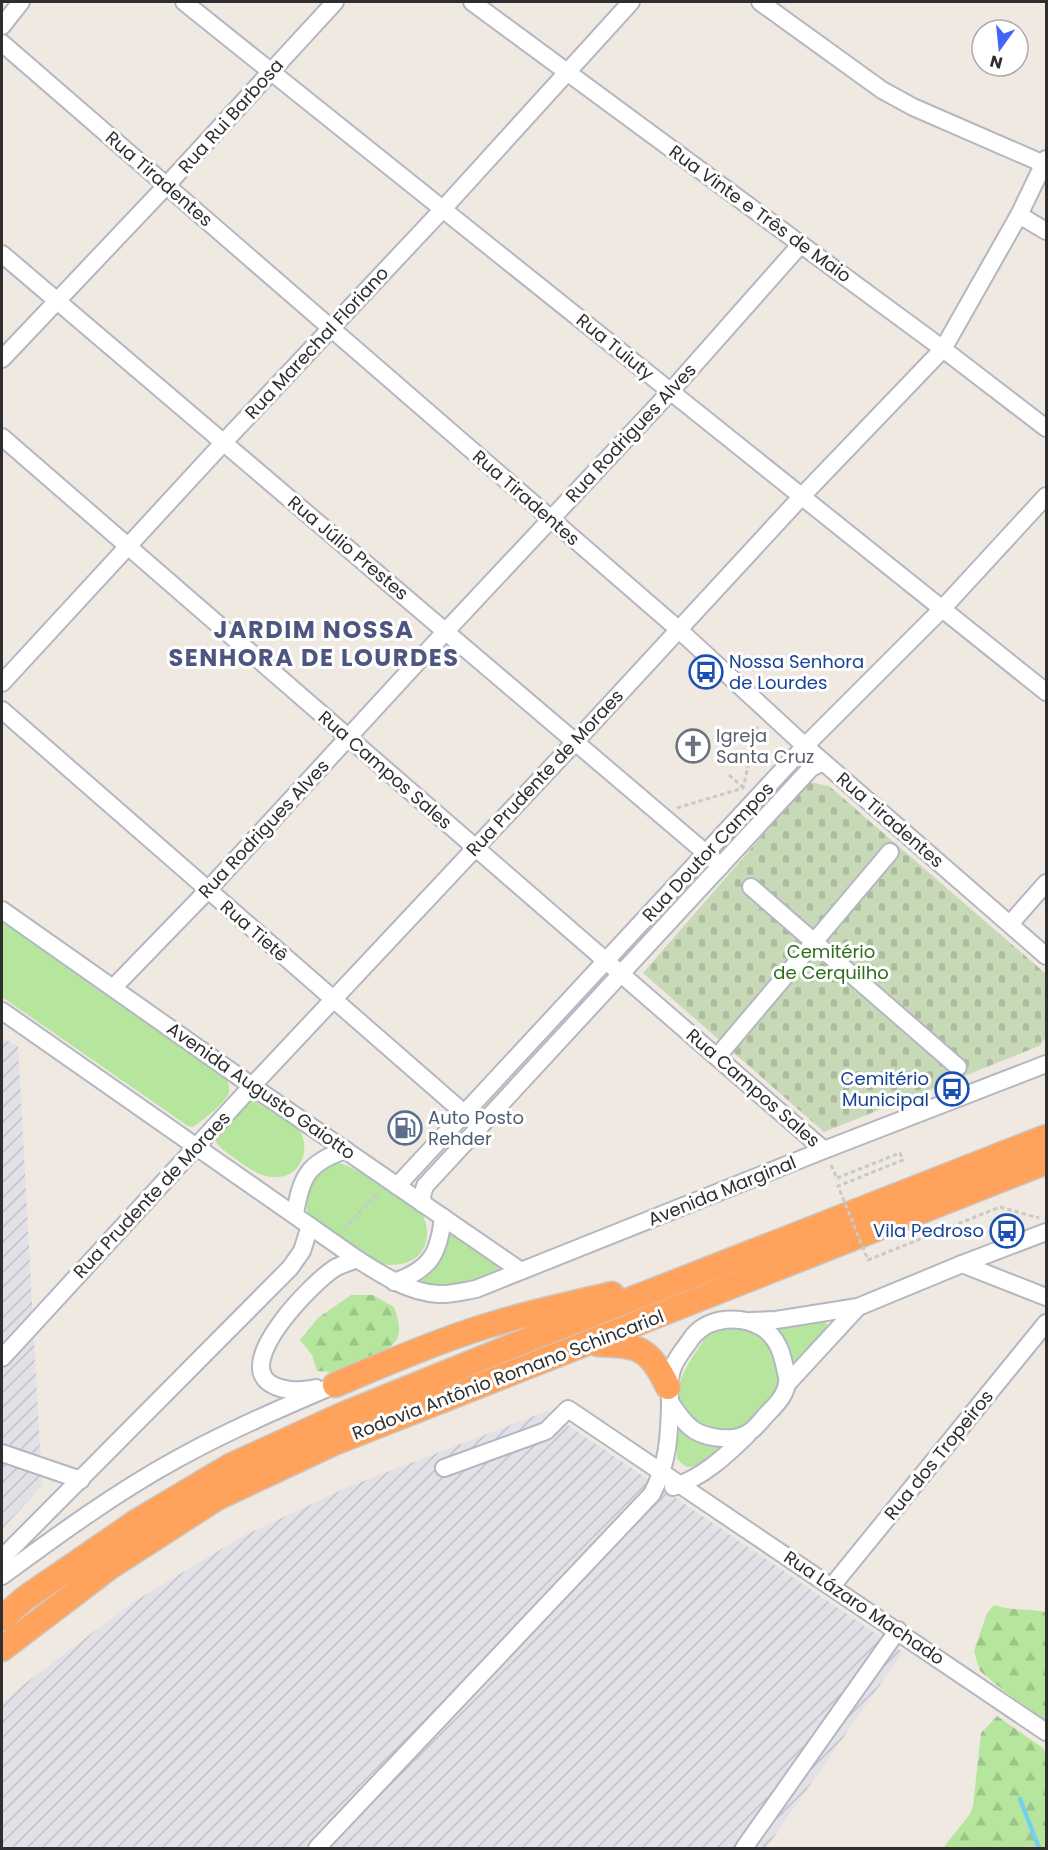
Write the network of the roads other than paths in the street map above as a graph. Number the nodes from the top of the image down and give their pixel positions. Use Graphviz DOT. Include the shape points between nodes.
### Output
graph roads {
  1 [pos="21,2"];
  2 [pos="184,2"];
  3 [pos="335,2"];
  4 [pos="472,2"];
  5 [pos="631,2"];
  6 [pos="760,2"];
  7 [pos="2,26"];
  8 [pos="2,43"];
  9 [pos="271,71"];
  10 [pos="567,71"];
  11 [pos="1045,162"];
  12 [pos="166,186"];
  13 [pos="443,209"];
  14 [pos="1019,214"];
  15 [pos="1047,231"];
  16 [pos="801,244"];
  17 [pos="2,254"];
  18 [pos="56,300"];
  19 [pos="330,328"];
  20 [pos="942,349"];
  21 [pos="2,359"];
  22 [pos="671,392"];
  23 [pos="1047,428"];
  24 [pos="2,437"];
  25 [pos="224,442"];
  26 [pos="802,496"];
  27 [pos="1047,496"];
  28 [pos="550,519"];
  29 [pos="128,547"];
  30 [pos="942,609"];
  31 [pos="678,629"];
  32 [pos="446,631"];
  33 [pos="2,683"];
  34 [pos="1047,692"];
  35 [pos="2,710"];
  36 [pos="349,738"];
  37 [pos="575,742"];
  38 [pos="805,746"];
  39 [pos="823,762"];
  40 [pos="476,848"];
  41 [pos="890,852"];
  42 [pos="706,854"];
  43 [pos="721,866"];
  44 [pos="1047,882"];
  45 [pos="751,887"];
  46 [pos="207,891"];
  47 [pos="2,910"];
  48 [pos="1010,924"];
  49 [pos="814,942"];
  50 [pos="1047,956"];
  51 [pos="607,962"];
  52 [pos="621,974"];
  53 [pos="113,988"];
  54 [pos="334,1000"];
  55 [pos="2,1011"];
  56 [pos="717,1057"];
  57 [pos="1047,1064"];
  58 [pos="958,1067"];
  59 [pos="252,1086"];
  60 [pos="465,1113"];
  61 [pos="480,1127"];
  62 [pos="1047,1131"];
  63 [pos="1047,1137"];
  64 [pos="198,1146"];
  65 [pos="1021,1147"];
  66 [pos="346,1150"];
  67 [pos="824,1150"];
  68 [pos="1047,1162"];
  69 [pos="394,1183"];
  70 [pos="423,1204"];
  71 [pos="295,1214"];
  72 [pos="443,1217"];
  73 [pos="310,1226"];
  74 [pos="1047,1232"];
  75 [pos="357,1259"];
  76 [pos="962,1264"];
  77 [pos="521,1271"];
  78 [pos="698,1273"];
  79 [pos="394,1282"];
  80 [pos="1047,1297"];
  81 [pos="858,1307"];
  82 [pos="751,1322"];
  83 [pos="1047,1323"];
  84 [pos="589,1344"];
  85 [pos="2,1358"];
  86 [pos="788,1383"];
  87 [pos="335,1385"];
  88 [pos="669,1394"];
  89 [pos="748,1434"];
  90 [pos="2,1453"];
  91 [pos="444,1468"];
  92 [pos="663,1472"];
  93 [pos="81,1480"];
  94 [pos="681,1485"];
  95 [pos="652,1494"];
  96 [pos="2,1558"];
  97 [pos="2,1576"];
  98 [pos="832,1586"];
  99 [pos="2,1619"];
  100 [pos="898,1630"];
  101 [pos="2,1649"];
  102 [pos="1047,1732"];
  103 [pos="317,1848"];
  104 [pos="744,1848"];
  1 -- 7 [label="street"];
  2 -- 9 [label="street, Rua Tuiuty"];
  3 -- 9 [label="street, Rua Rui Barbosa"];
  4 -- 10 [label="street, Rua Vinte e Três de Maio"];
  5 -- 10 [label="street, Rua Marechal Floriano"];
  6 -- 11 [label="street" via="882,90 913,107"];
  8 -- 12 [label="street, Rua Tiradentes"];
  9 -- 12 [label="street, Rua Rui Barbosa"];
  9 -- 13 [label="street, Rua Tuiuty"];
  10 -- 13 [label="street, Rua Marechal Floriano"];
  10 -- 16 [label="street, Rua Vinte e Três de Maio"];
  11 -- 14 [label="street, Rua Prudente de Moraes"];
  12 -- 18 [label="street, Rua Rui Barbosa"];
  12 -- 19 [label="street, Rua Tiradentes"];
  13 -- 19 [label="street, Rua Marechal Floriano"];
  13 -- 22 [label="street, Rua Tuiuty"];
  14 -- 15 [label="street"];
  14 -- 20 [label="street, Rua Prudente de Moraes"];
  16 -- 20 [label="street, Rua Vinte e Três de Maio"];
  16 -- 22 [label="street, Rua Rodrigues Alves"];
  17 -- 18 [label="street, Rua Júlio Prestes"];
  18 -- 21 [label="street, Rua Rui Barbosa"];
  18 -- 25 [label="street, Rua Júlio Prestes"];
  19 -- 25 [label="street, Rua Marechal Floriano"];
  19 -- 28 [label="street, Rua Tiradentes"];
  20 -- 23 [label="street, Rua Vinte e Três de Maio"];
  20 -- 26 [label="street, Rua Prudente de Moraes"];
  22 -- 26 [label="street, Rua Tuiuty"];
  22 -- 28 [label="street, Rua Rodrigues Alves"];
  24 -- 29 [label="street, Rua Campos Sales"];
  25 -- 29 [label="street, Rua Marechal Floriano"];
  25 -- 32 [label="street, Rua Júlio Prestes"];
  26 -- 30 [label="street, Rua Tuiuty"];
  26 -- 31 [label="street, Rua Prudente de Moraes"];
  27 -- 30 [label="street, Rua Doutor Campos"];
  28 -- 31 [label="street, Rua Tiradentes"];
  28 -- 32 [label="street, Rua Rodrigues Alves"];
  29 -- 33 [label="street, Rua Marechal Floriano"];
  29 -- 36 [label="street, Rua Campos Sales"];
  30 -- 34 [label="street, Rua Tuiuty"];
  30 -- 38 [label="street, Rua Doutor Campos"];
  31 -- 37 [label="street, Rua Prudente de Moraes"];
  31 -- 38 [label="street, Rua Tiradentes"];
  32 -- 36 [label="street, Rua Rodrigues Alves"];
  32 -- 37 [label="street, Rua Júlio Prestes"];
  35 -- 46 [label="street, Rua Tietê"];
  36 -- 40 [label="street, Rua Campos Sales"];
  36 -- 46 [label="street, Rua Rodrigues Alves"];
  37 -- 40 [label="street, Rua Prudente de Moraes"];
  37 -- 42 [label="street, Rua Júlio Prestes"];
  38 -- 39 [label="street, Rua Tiradentes"];
  38 -- 42 [label="street, Rua Doutor Campos"];
  39 -- 43 [label="street, Rua Doutor Campos" via="811,768"];
  39 -- 48 [label="street, Rua Tiradentes"];
  40 -- 51 [label="street, Rua Campos Sales"];
  40 -- 54 [label="street, Rua Prudente de Moraes"];
  41 -- 49 [label="street"];
  42 -- 43 [label="street, Rua Júlio Prestes"];
  42 -- 51 [label="street, Rua Doutor Campos"];
  43 -- 52 [label="street, Rua Doutor Campos"];
  44 -- 48 [label="street"];
  45 -- 49 [label="street"];
  46 -- 53 [label="street, Rua Rodrigues Alves"];
  46 -- 54 [label="street, Rua Tietê"];
  47 -- 53 [label="street, Avenida Augusto Gaiotto"];
  48 -- 50 [label="street, Rua Tiradentes"];
  49 -- 56 [label="street"];
  49 -- 58 [label="street"];
  51 -- 52 [label="street, Rua Campos Sales"];
  51 -- 60 [label="street, Rua Doutor Campos"];
  52 -- 56 [label="street, Rua Campos Sales"];
  52 -- 61 [label="street, Rua Doutor Campos"];
  53 -- 59 [label="street, Avenida Augusto Gaiotto"];
  54 -- 59 [label="street, Rua Prudente de Moraes"];
  54 -- 60 [label="street, Rua Tietê"];
  55 -- 64 [label="street"];
  56 -- 67 [label="street, Rua Campos Sales"];
  57 -- 67 [label="street, Avenida Marginal"];
  59 -- 64 [label="street, Rua Prudente de Moraes"];
  59 -- 66 [label="street, Avenida Augusto Gaiotto"];
  60 -- 61 [label="street, Rua Tietê"];
  60 -- 69 [label="street, Rua Doutor Campos"];
  61 -- 70 [label="street, Rua Doutor Campos" via="425,1186"];
  62 -- 65 [label="highway"];
  63 -- 65 [label="highway, Rodovia Antônio Romano Schincariol"];
  64 -- 71 [label="street"];
  64 -- 85 [label="street, Rua Prudente de Moraes"];
  65 -- 78 [label="highway, Rodovia Antônio Romano Schincariol"];
  66 -- 69 [label="street, Avenida Augusto Gaiotto"];
  66 -- 71 [label="street" via="327,1156 309,1171 300,1187"];
  67 -- 77 [label="street, Avenida Marginal"];
  68 -- 84 [label="highway, Rodovia Antônio Romano Schincariol"];
  69 -- 70 [label="street, Avenida Augusto Gaiotto"];
  70 -- 72 [label="street, Avenida Augusto Gaiotto"];
  71 -- 73 [label="street"];
  72 -- 77 [label="street, Avenida Augusto Gaiotto"];
  72 -- 79 [label="street" via="439,1245 432,1259 410,1276"];
  73 -- 75 [label="street"];
  73 -- 93 [label="street" via="302,1251 290,1268"];
  74 -- 76 [label="street"];
  75 -- 79 [label="street"];
  75 -- 87 [label="street" via="337,1266 321,1278 282,1322 261,1354 261,1372 267,1382 281,1390"];
  76 -- 80 [label="street"];
  76 -- 81 [label="street"];
  77 -- 79 [label="street, Avenida Marginal" via="476,1289 440,1294"];
  78 -- 87 [label="highway" via="470,1331"];
  78 -- 99 [label="highway, Rodovia Antônio Romano Schincariol" via="344,1414 230,1466 139,1520 24,1599"];
  81 -- 82 [label="street"];
  81 -- 86 [label="street"];
  82 -- 86 [label="street" via="771,1334 780,1347"];
  82 -- 88 [label="street" via="714,1322 694,1334 672,1370"];
  83 -- 98 [label="street, Rua dos Tropeiros"];
  84 -- 88 [label="highway" via="629,1346 644,1352 657,1365"];
  84 -- 101 [label="highway, Rodovia Antônio Romano Schincariol" via="334,1443 217,1498 110,1567"];
  86 -- 89 [label="street" via="779,1402"];
  87 -- 97 [label="street" via="175,1460"];
  88 -- 89 [label="street" via="692,1429 728,1437"];
  88 -- 92 [label="street" via="668,1451"];
  89 -- 94 [label="street" via="697,1477"];
  90 -- 93 [label="street"];
  91 -- 92 [label="street, Rua Lázaro Machado" via="546,1431 568,1408"];
  92 -- 94 [label="street, Rua Lázaro Machado"];
  92 -- 95 [label="street"];
  93 -- 96 [label="street"];
  94 -- 95 [label="street"];
  94 -- 98 [label="street, Rua Lázaro Machado"];
  95 -- 103 [label="street"];
  98 -- 100 [label="street, Rua Lázaro Machado"];
  100 -- 102 [label="street, Rua Lázaro Machado"];
  100 -- 104 [label="street"];
}
